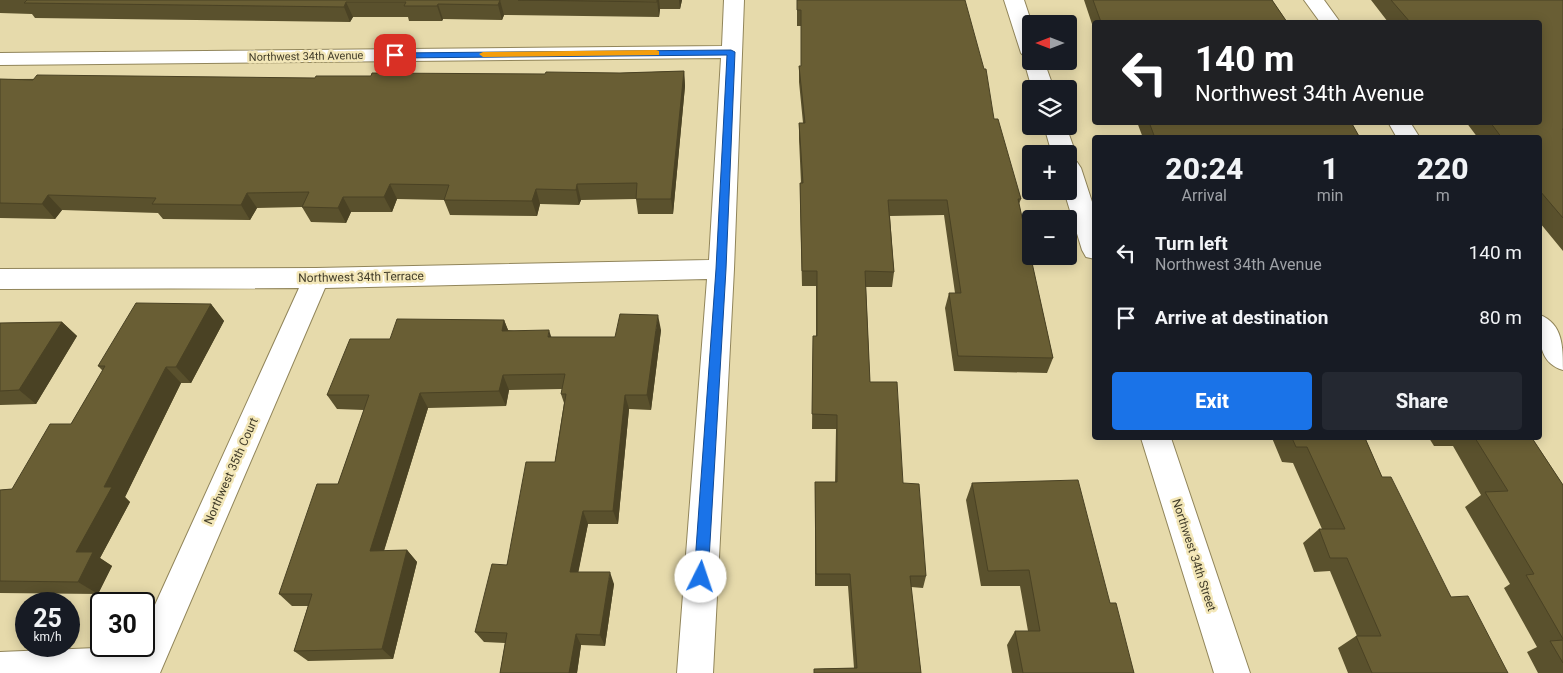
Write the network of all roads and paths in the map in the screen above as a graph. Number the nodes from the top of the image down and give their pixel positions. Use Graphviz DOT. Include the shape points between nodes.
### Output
graph roads {
  1 [pos="734,0"];
  2 [pos="1014,0"];
  3 [pos="1314,0"];
  4 [pos="1329,20"];
  5 [pos="1022,25"];
  6 [pos="731,52"];
  7 [pos="0,59"];
  8 [pos="1077,193"];
  9 [pos="1092,241"];
  10 [pos="721,269"];
  11 [pos="316,278"];
  12 [pos="0,279"];
  13 [pos="1542,329"];
  14 [pos="1563,359"];
  15 [pos="1157,440"];
  16 [pos="0,670"];
  17 [pos="695,673"];
  18 [pos="1232,673"];
  1 -- 6 [label="street"];
  2 -- 5 [label="street"];
  3 -- 4 [label="street"];
  6 -- 7 [label="street, Northwest 34th Avenue"];
  6 -- 10 [label="street"];
  8 -- 9 [label="street"];
  10 -- 11 [label="street, Northwest 34th Terrace"];
  10 -- 17 [label="street"];
  11 -- 12 [label="street, Northwest 34th Terrace"];
  11 -- 16 [label="street, Northwest 35th Court" via="146,664"];
  13 -- 14 [label="street"];
  15 -- 18 [label="street, Northwest 34th Street"];
}
